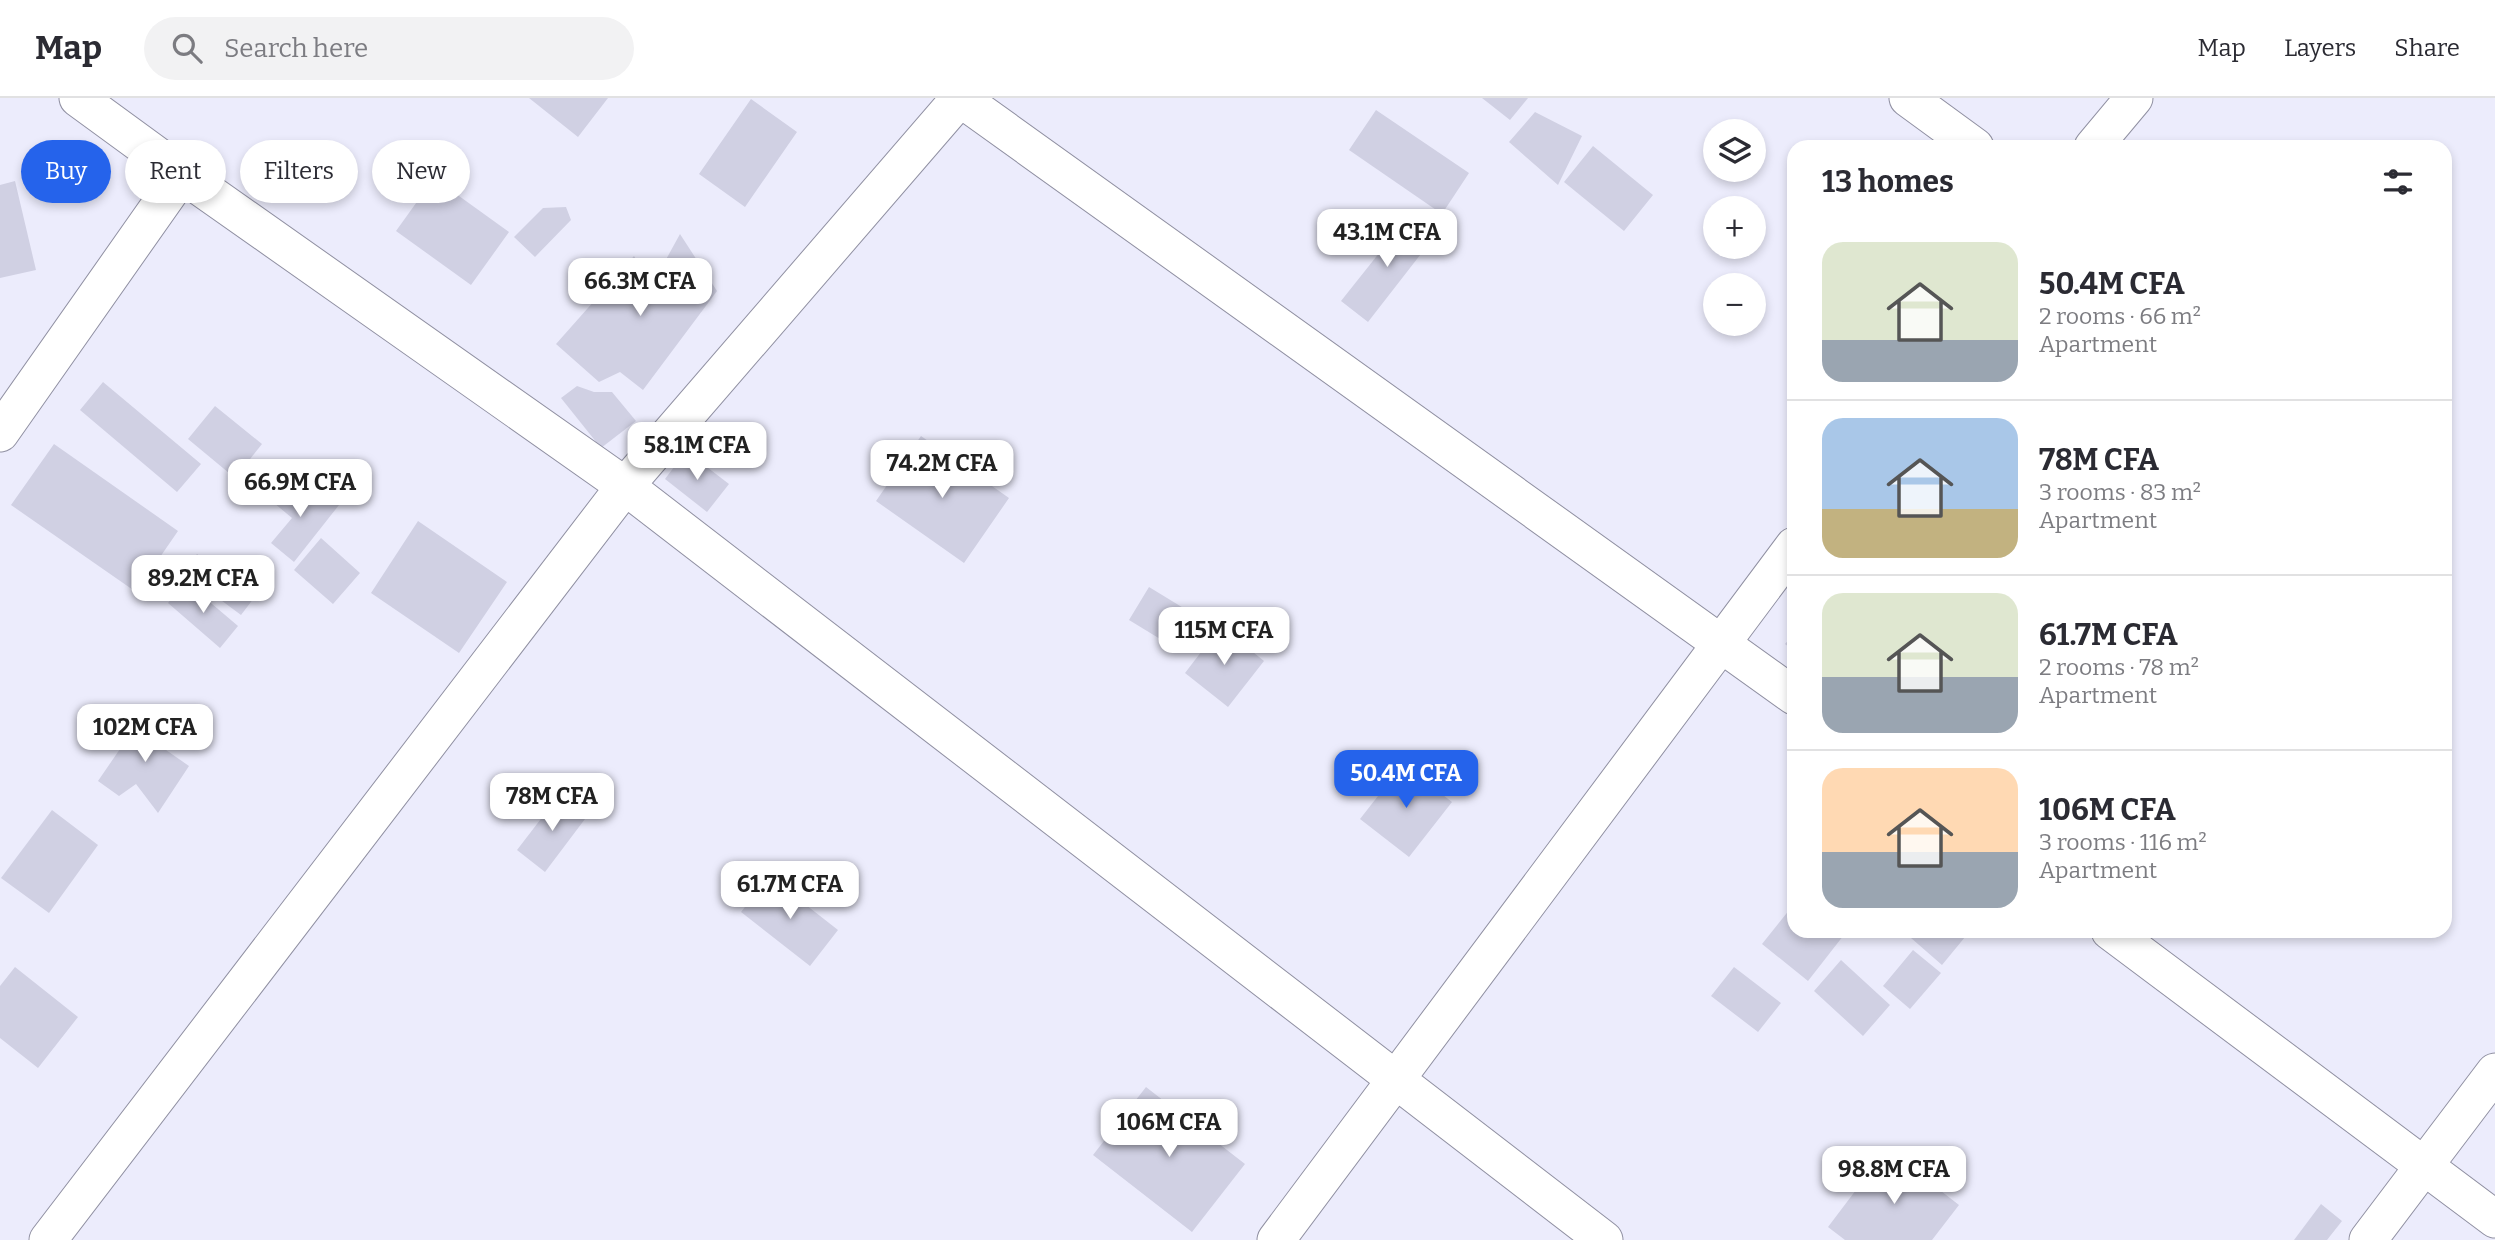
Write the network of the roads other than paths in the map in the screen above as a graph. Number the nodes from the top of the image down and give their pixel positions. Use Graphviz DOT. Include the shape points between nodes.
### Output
graph roads {
  1 [pos="78,98"];
  2 [pos="960,98"];
  3 [pos="1908,98"];
  4 [pos="2134,98"];
  5 [pos="135,140"];
  6 [pos="1965,140"];
  7 [pos="2099,140"];
  8 [pos="161,203"];
  9 [pos="222,203"];
  10 [pos="0,433"];
  11 [pos="625,486"];
  12 [pos="1787,555"];
  13 [pos="1722,642"];
  14 [pos="1787,691"];
  15 [pos="2119,938"];
  16 [pos="2495,1072"];
  17 [pos="1397,1079"];
  18 [pos="2424,1165"];
  19 [pos="2495,1219"];
  20 [pos="48,1240"];
  21 [pos="1276,1240"];
  22 [pos="1604,1240"];
  23 [pos="2368,1240"];
  1 -- 5 [label="street"];
  2 -- 11 [label="street"];
  2 -- 13 [label="street"];
  3 -- 6 [label="street"];
  4 -- 7 [label="street"];
  8 -- 10 [label="street"];
  9 -- 11 [label="street"];
  11 -- 17 [label="street"];
  11 -- 20 [label="street"];
  12 -- 13 [label="street"];
  13 -- 14 [label="street"];
  13 -- 17 [label="street"];
  15 -- 18 [label="street"];
  16 -- 18 [label="street"];
  17 -- 21 [label="street"];
  17 -- 22 [label="street"];
  18 -- 19 [label="street"];
  18 -- 23 [label="street"];
}
